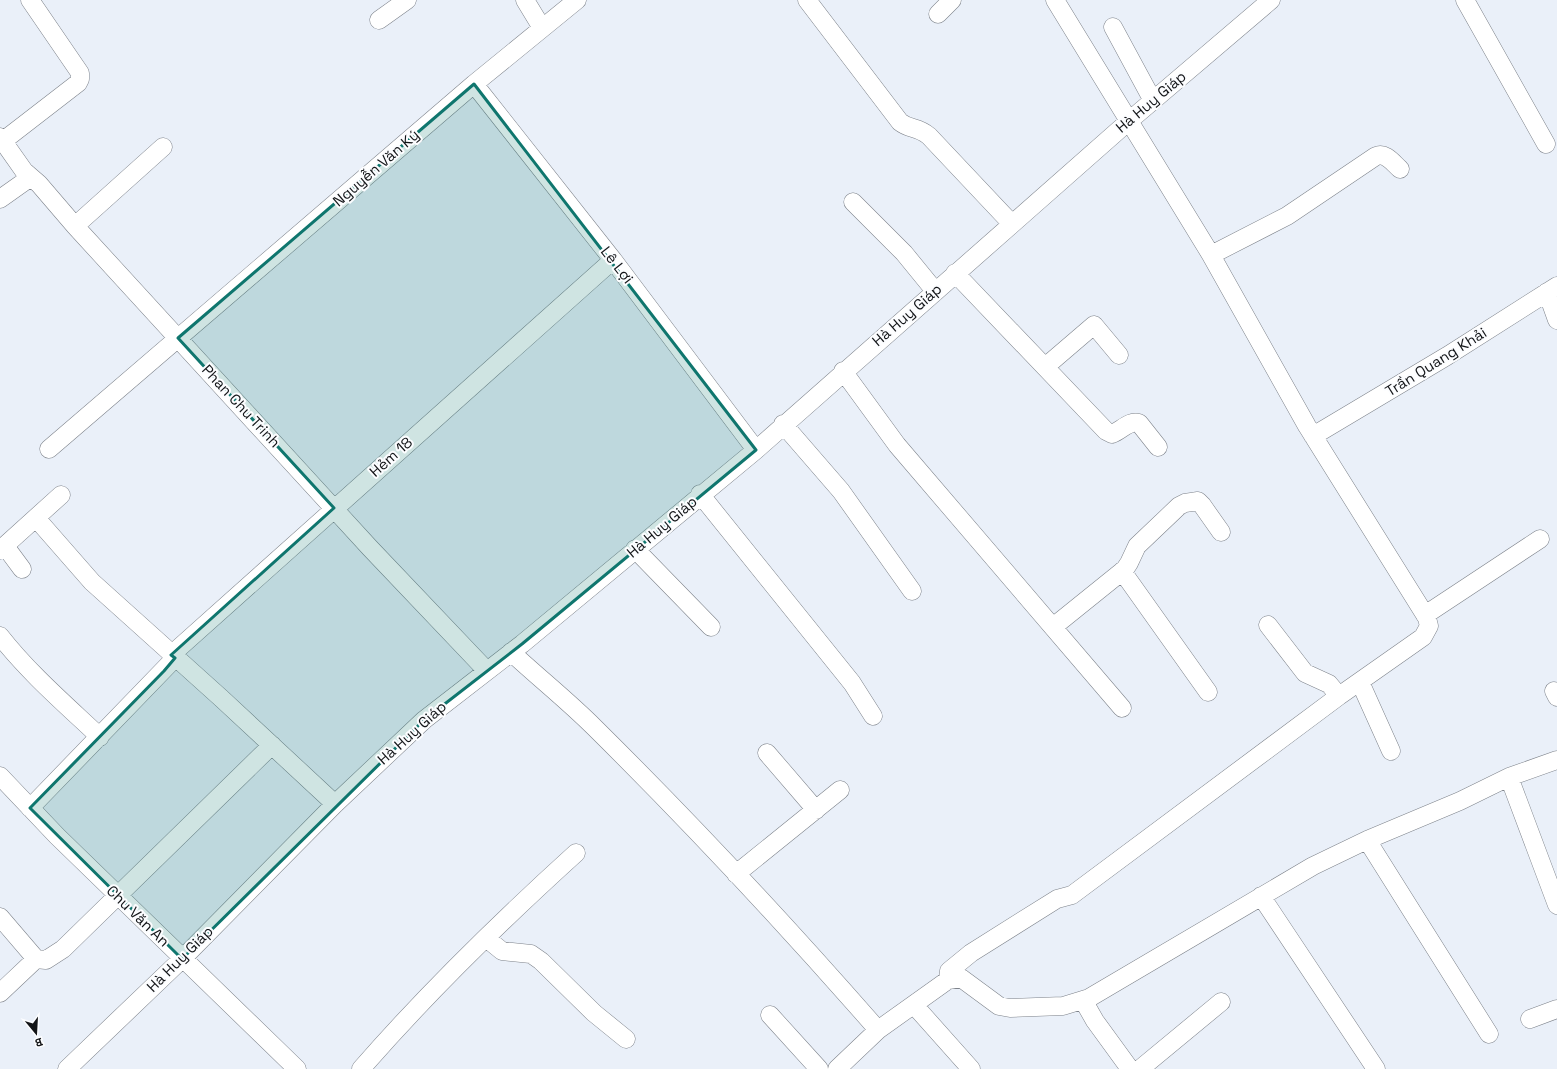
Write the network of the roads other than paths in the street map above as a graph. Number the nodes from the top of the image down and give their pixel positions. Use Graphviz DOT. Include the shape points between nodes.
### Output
graph roads {
  1 [pos="30,0"];
  2 [pos="407,0"];
  3 [pos="525,0"];
  4 [pos="577,0"];
  5 [pos="807,0"];
  6 [pos="952,0"];
  7 [pos="1055,0"];
  8 [pos="1271,0"];
  9 [pos="1465,0"];
  10 [pos="938,14"];
  11 [pos="379,20"];
  12 [pos="1113,27"];
  13 [pos="542,28"];
  14 [pos="474,84"];
  15 [pos="1153,101"];
  16 [pos="1129,121"];
  17 [pos="2,139"];
  18 [pos="1546,144"];
  19 [pos="163,147"];
  20 [pos="1400,169"];
  21 [pos="31,177"];
  22 [pos="0,199"];
  23 [pos="853,202"];
  24 [pos="1012,224"];
  25 [pos="75,226"];
  26 [pos="1211,255"];
  27 [pos="613,260"];
  28 [pos="955,273"];
  29 [pos="1552,289"];
  30 [pos="935,291"];
  31 [pos="1557,320"];
  32 [pos="178,338"];
  33 [pos="1119,355"];
  34 [pos="1045,367"];
  35 [pos="843,371"];
  36 [pos="783,424"];
  37 [pos="1313,436"];
  38 [pos="1158,447"];
  39 [pos="49,449"];
  40 [pos="756,450"];
  41 [pos="700,494"];
  42 [pos="61,496"];
  43 [pos="334,508"];
  44 [pos="36,518"];
  45 [pos="1221,532"];
  46 [pos="1540,538"];
  47 [pos="3,548"];
  48 [pos="635,549"];
  49 [pos="22,569"];
  50 [pos="1122,572"];
  51 [pos="912,591"];
  52 [pos="1425,616"];
  53 [pos="1268,625"];
  54 [pos="711,627"];
  55 [pos="1053,627"];
  56 [pos="0,636"];
  57 [pos="511,652"];
  58 [pos="173,656"];
  59 [pos="487,671"];
  60 [pos="1360,682"];
  61 [pos="1208,692"];
  62 [pos="1339,696"];
  63 [pos="1122,708"];
  64 [pos="873,716"];
  65 [pos="100,737"];
  66 [pos="272,745"];
  67 [pos="1391,751"];
  68 [pos="767,753"];
  69 [pos="1557,760"];
  70 [pos="0,776"];
  71 [pos="1509,778"];
  72 [pos="840,790"];
  73 [pos="335,804"];
  74 [pos="30,808"];
  75 [pos="816,810"];
  76 [pos="1367,840"];
  77 [pos="576,853"];
  78 [pos="736,874"];
  79 [pos="118,896"];
  80 [pos="1261,896"];
  81 [pos="1557,905"];
  82 [pos="0,917"];
  83 [pos="486,938"];
  84 [pos="36,959"];
  85 [pos="182,959"];
  86 [pos="948,980"];
  87 [pos="0,993"];
  88 [pos="1083,1000"];
  89 [pos="1221,1002"];
  90 [pos="914,1005"];
  91 [pos="1557,1009"];
  92 [pos="770,1015"];
  93 [pos="1530,1019"];
  94 [pos="878,1030"];
  95 [pos="1489,1034"];
  96 [pos="626,1040"];
  97 [pos="68,1069"];
  98 [pos="297,1069"];
  99 [pos="361,1069"];
  100 [pos="819,1069"];
  101 [pos="837,1069"];
  102 [pos="972,1069"];
  103 [pos="1130,1069"];
  104 [pos="1140,1069"];
  105 [pos="1376,1069"];
  1 -- 17 [label="street" via="80,73 80,79"];
  2 -- 11 [label="street"];
  3 -- 13 [label="street"];
  4 -- 13 [label="street, Nguyễn Văn Ký"];
  5 -- 24 [label="street" via="900,122 906,127 921,129 929,136"];
  6 -- 10 [label="street"];
  7 -- 16 [label="street"];
  8 -- 15 [label="street, Hà Huy Giáp"];
  9 -- 18 [label="street"];
  12 -- 15 [label="street"];
  13 -- 14 [label="street, Nguyễn Văn Ký"];
  14 -- 27 [label="street, Lê Lợi"];
  14 -- 32 [label="street, Nguyễn Văn Ký"];
  15 -- 16 [label="street, Hà Huy Giáp"];
  16 -- 24 [label="street, Hà Huy Giáp"];
  16 -- 26 [label="street"];
  17 -- 21 [label="street, Phan Chu Trinh"];
  19 -- 25 [label="street"];
  20 -- 26 [label="street" via="1385,155 1380,154 1287,216"];
  21 -- 22 [label="street"];
  21 -- 25 [label="street, Phan Chu Trinh" via="59,205"];
  23 -- 30 [label="street" via="904,253"];
  24 -- 28 [label="street, Hà Huy Giáp"];
  25 -- 32 [label="street, Phan Chu Trinh"];
  26 -- 37 [label="street"];
  27 -- 40 [label="street, Lê Lợi"];
  27 -- 43 [label="street, Hẻm 18"];
  28 -- 30 [label="street, Hà Huy Giáp"];
  28 -- 34 [label="street"];
  29 -- 31 [label="street"];
  29 -- 37 [label="street, Trần Quang Khải" via="1447,356"];
  30 -- 35 [label="street, Hà Huy Giáp"];
  32 -- 39 [label="street, Nguyễn Văn Ký"];
  32 -- 43 [label="street, Phan Chu Trinh"];
  33 -- 34 [label="street" via="1094,325"];
  34 -- 38 [label="street" via="1106,431 1112,434 1130,423 1139,423"];
  35 -- 36 [label="street, Hà Huy Giáp"];
  35 -- 55 [label="street" via="897,445"];
  36 -- 40 [label="street, Hà Huy Giáp"];
  36 -- 51 [label="street" via="840,491"];
  37 -- 52 [label="street"];
  40 -- 41 [label="street, Hà Huy Giáp"];
  41 -- 48 [label="street, Hà Huy Giáp"];
  41 -- 64 [label="street" via="852,683"];
  42 -- 44 [label="street"];
  43 -- 58 [label="street, Hẻm 18"];
  43 -- 59 [label="street, Phan Chu Trinh"];
  44 -- 47 [label="street"];
  44 -- 58 [label="street" via="92,582"];
  45 -- 50 [label="street" via="1198,501 1185,503 1144,538"];
  46 -- 52 [label="street"];
  47 -- 49 [label="street"];
  48 -- 54 [label="street"];
  48 -- 57 [label="street, Hà Huy Giáp"];
  50 -- 55 [label="street"];
  50 -- 61 [label="street"];
  52 -- 60 [label="street" via="1429,626 1423,637"];
  53 -- 62 [label="street" via="1305,673 1329,684"];
  55 -- 63 [label="street"];
  56 -- 65 [label="street" via="53,693"];
  57 -- 59 [label="street, Hà Huy Giáp"];
  57 -- 78 [label="street" via="594,726"];
  58 -- 65 [label="street, Hẻm 18"];
  58 -- 66 [label="street"];
  59 -- 73 [label="street, Hà Huy Giáp" via="424,720"];
  60 -- 62 [label="street"];
  60 -- 67 [label="street"];
  62 -- 86 [label="street" via="1072,895 1057,899 971,953 948,971"];
  65 -- 74 [label="street, Hẻm 18"];
  66 -- 73 [label="street"];
  66 -- 79 [label="street"];
  68 -- 75 [label="street"];
  69 -- 71 [label="street"];
  70 -- 74 [label="street, Chu Văn An"];
  71 -- 76 [label="street"];
  71 -- 81 [label="street"];
  72 -- 75 [label="street"];
  73 -- 85 [label="street, Hà Huy Giáp"];
  74 -- 79 [label="street, Chu Văn An"];
  75 -- 78 [label="street"];
  76 -- 80 [label="street" via="1313,866"];
  76 -- 95 [label="street"];
  77 -- 83 [label="street" via="523,900"];
  78 -- 94 [label="street"];
  79 -- 84 [label="street" via="63,949 46,960"];
  79 -- 85 [label="street, Chu Văn An"];
  80 -- 88 [label="street"];
  80 -- 105 [label="street"];
  82 -- 84 [label="street"];
  83 -- 96 [label="street" via="502,951 531,954 542,961 594,1013"];
  83 -- 99 [label="street" via="399,1025"];
  84 -- 87 [label="street"];
  85 -- 97 [label="street, Hà Huy Giáp"];
  85 -- 98 [label="street, Chu Văn An"];
  86 -- 88 [label="street" via="961,978 999,1006 1010,1008 1063,1006"];
  86 -- 90 [label="street"];
  88 -- 103 [label="street"];
  89 -- 104 [label="street"];
  90 -- 94 [label="street"];
  90 -- 102 [label="street"];
  91 -- 93 [label="street"];
  92 -- 100 [label="street"];
  94 -- 101 [label="street"];
}
